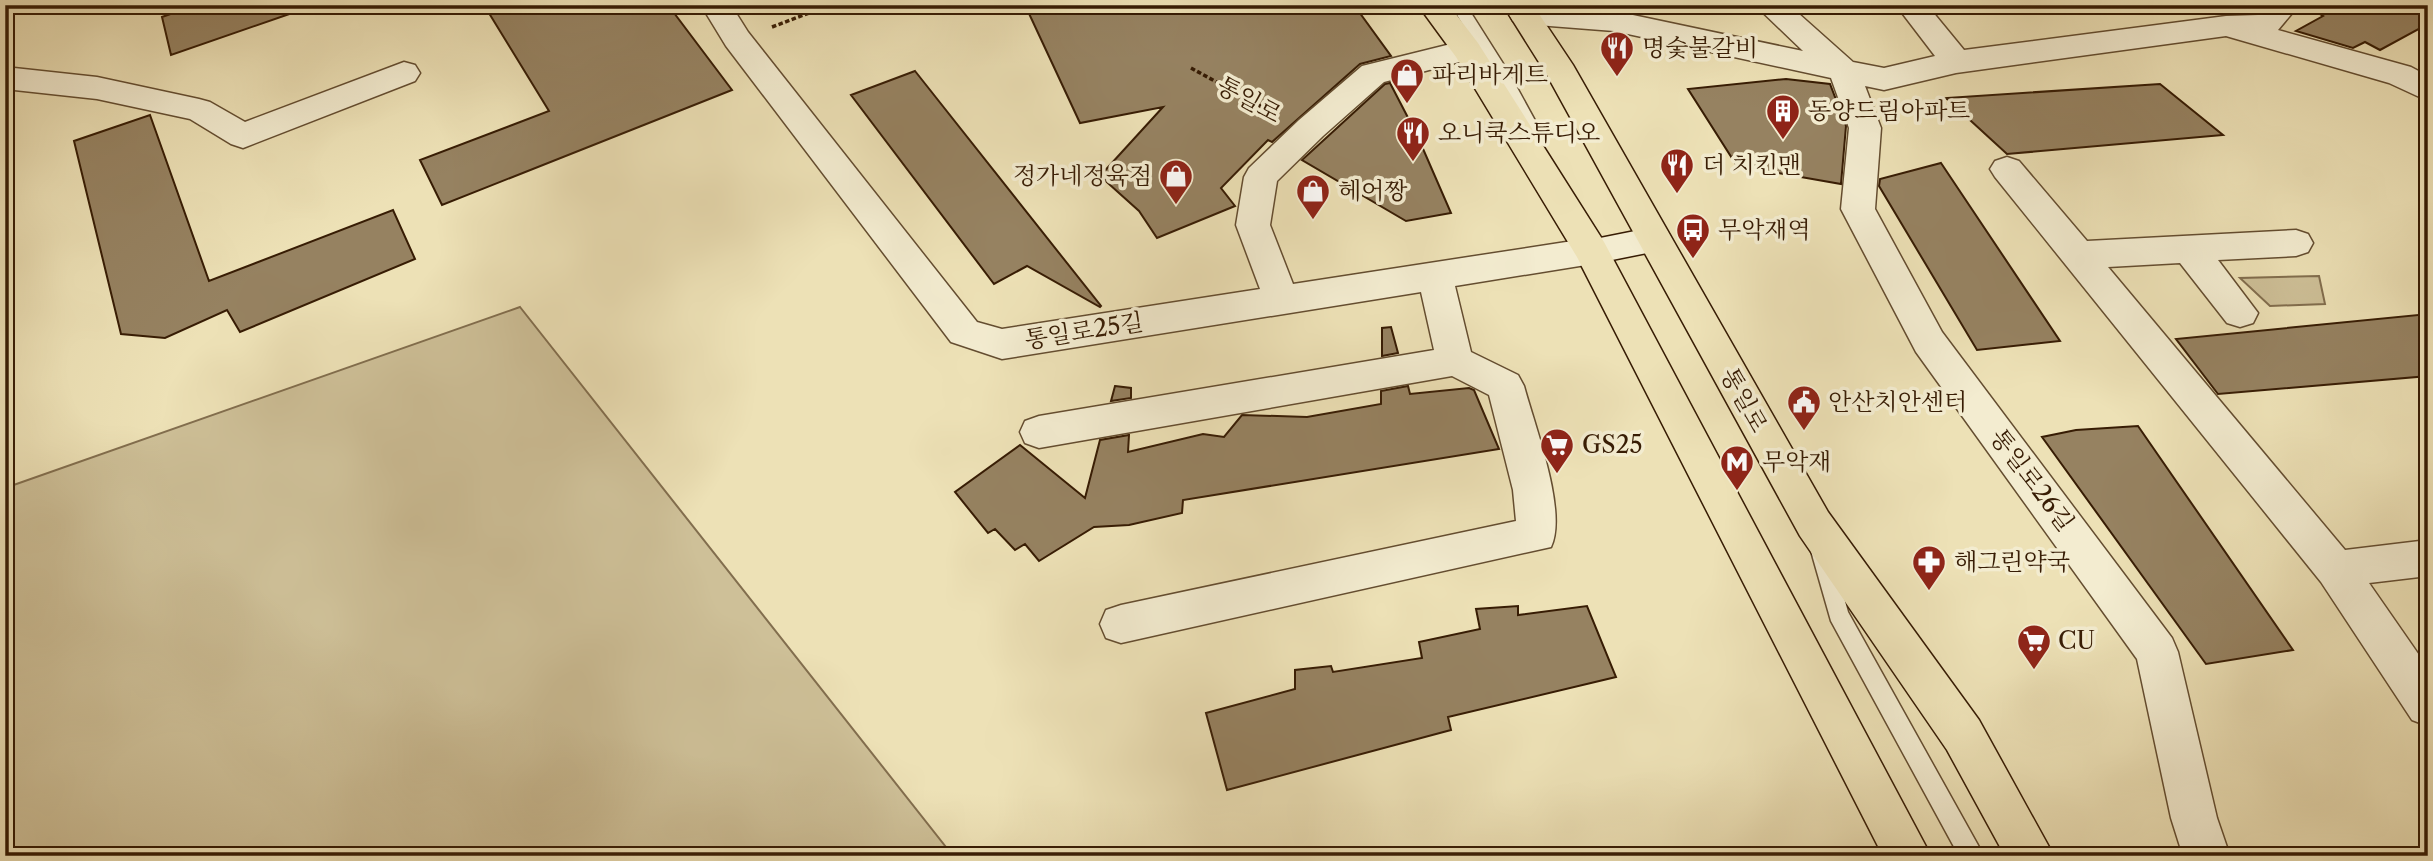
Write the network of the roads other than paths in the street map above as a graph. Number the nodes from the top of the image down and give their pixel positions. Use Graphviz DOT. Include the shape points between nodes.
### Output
graph roads {
  1 [pos="1433,5"];
  2 [pos="1458,5"];
  3 [pos="1770,5"];
  4 [pos="1911,5"];
  5 [pos="2284,5"];
  6 [pos="1521,10"];
  7 [pos="727,22"];
  8 [pos="2226,26"];
  9 [pos="1466,50"];
  10 [pos="1956,62"];
  11 [pos="1844,71"];
  12 [pos="404,73"];
  13 [pos="5,78"];
  14 [pos="2428,90"];
  15 [pos="2007,169"];
  16 [pos="1655,240"];
  17 [pos="2296,243"];
  18 [pos="2189,249"];
  19 [pos="1592,251"];
  20 [pos="2078,255"];
  21 [pos="1435,275"];
  22 [pos="1282,299"];
  23 [pos="2241,313"];
  24 [pos="1455,361"];
  25 [pos="1040,432"];
  26 [pos="1814,524"];
  27 [pos="2428,558"];
  28 [pos="2336,569"];
  29 [pos="1121,624"];
  30 [pos="2428,705"];
  31 [pos="1909,856"];
  32 [pos="1972,856"];
  33 [pos="2031,856"];
  34 [pos="2207,856"];
  1 -- 9 [label="main road"];
  2 -- 19 [label="lane" via="1501,73"];
  3 -- 11 [label="street"];
  4 -- 10 [label="street"];
  5 -- 8 [label="street" via="2266,25"];
  6 -- 11 [label="street" via="1614,21"];
  6 -- 16 [label="main road, 통일로" via="1562,73"];
  7 -- 22 [label="street, 통일로25길" via="964,332 1002,344"];
  8 -- 10 [label="street"];
  8 -- 14 [label="street" via="2400,75"];
  9 -- 19 [label="main road"];
  9 -- 22 [label="street, 통일로" via="1373,74 1261,177 1253,225"];
  10 -- 11 [label="street" via="1884,79"];
  11 -- 34 [label="street, 통일로26길" via="1865,128 1858,209 1929,342 2157,652 2194,818"];
  12 -- 13 [label="street" via="243,136 199,110 97,88"];
  15 -- 20 [label="street"];
  16 -- 19 [label="street, 통일로25길"];
  16 -- 26 [label="main road, 통일로"];
  17 -- 18 [label="street"];
  18 -- 20 [label="street"];
  18 -- 23 [label="street"];
  19 -- 21 [label="street, 통일로25길"];
  19 -- 31 [label="main road"];
  20 -- 28 [label="street"];
  21 -- 22 [label="street, 통일로25길"];
  21 -- 24 [label="street"];
  24 -- 25 [label="street"];
  24 -- 29 [label="street" via="1505,386 1534,491 1537,534"];
  26 -- 32 [label="lane" via="1838,614"];
  26 -- 33 [label="main road, 통일로" via="1963,735"];
  27 -- 28 [label="street"];
  28 -- 30 [label="street"];
}
